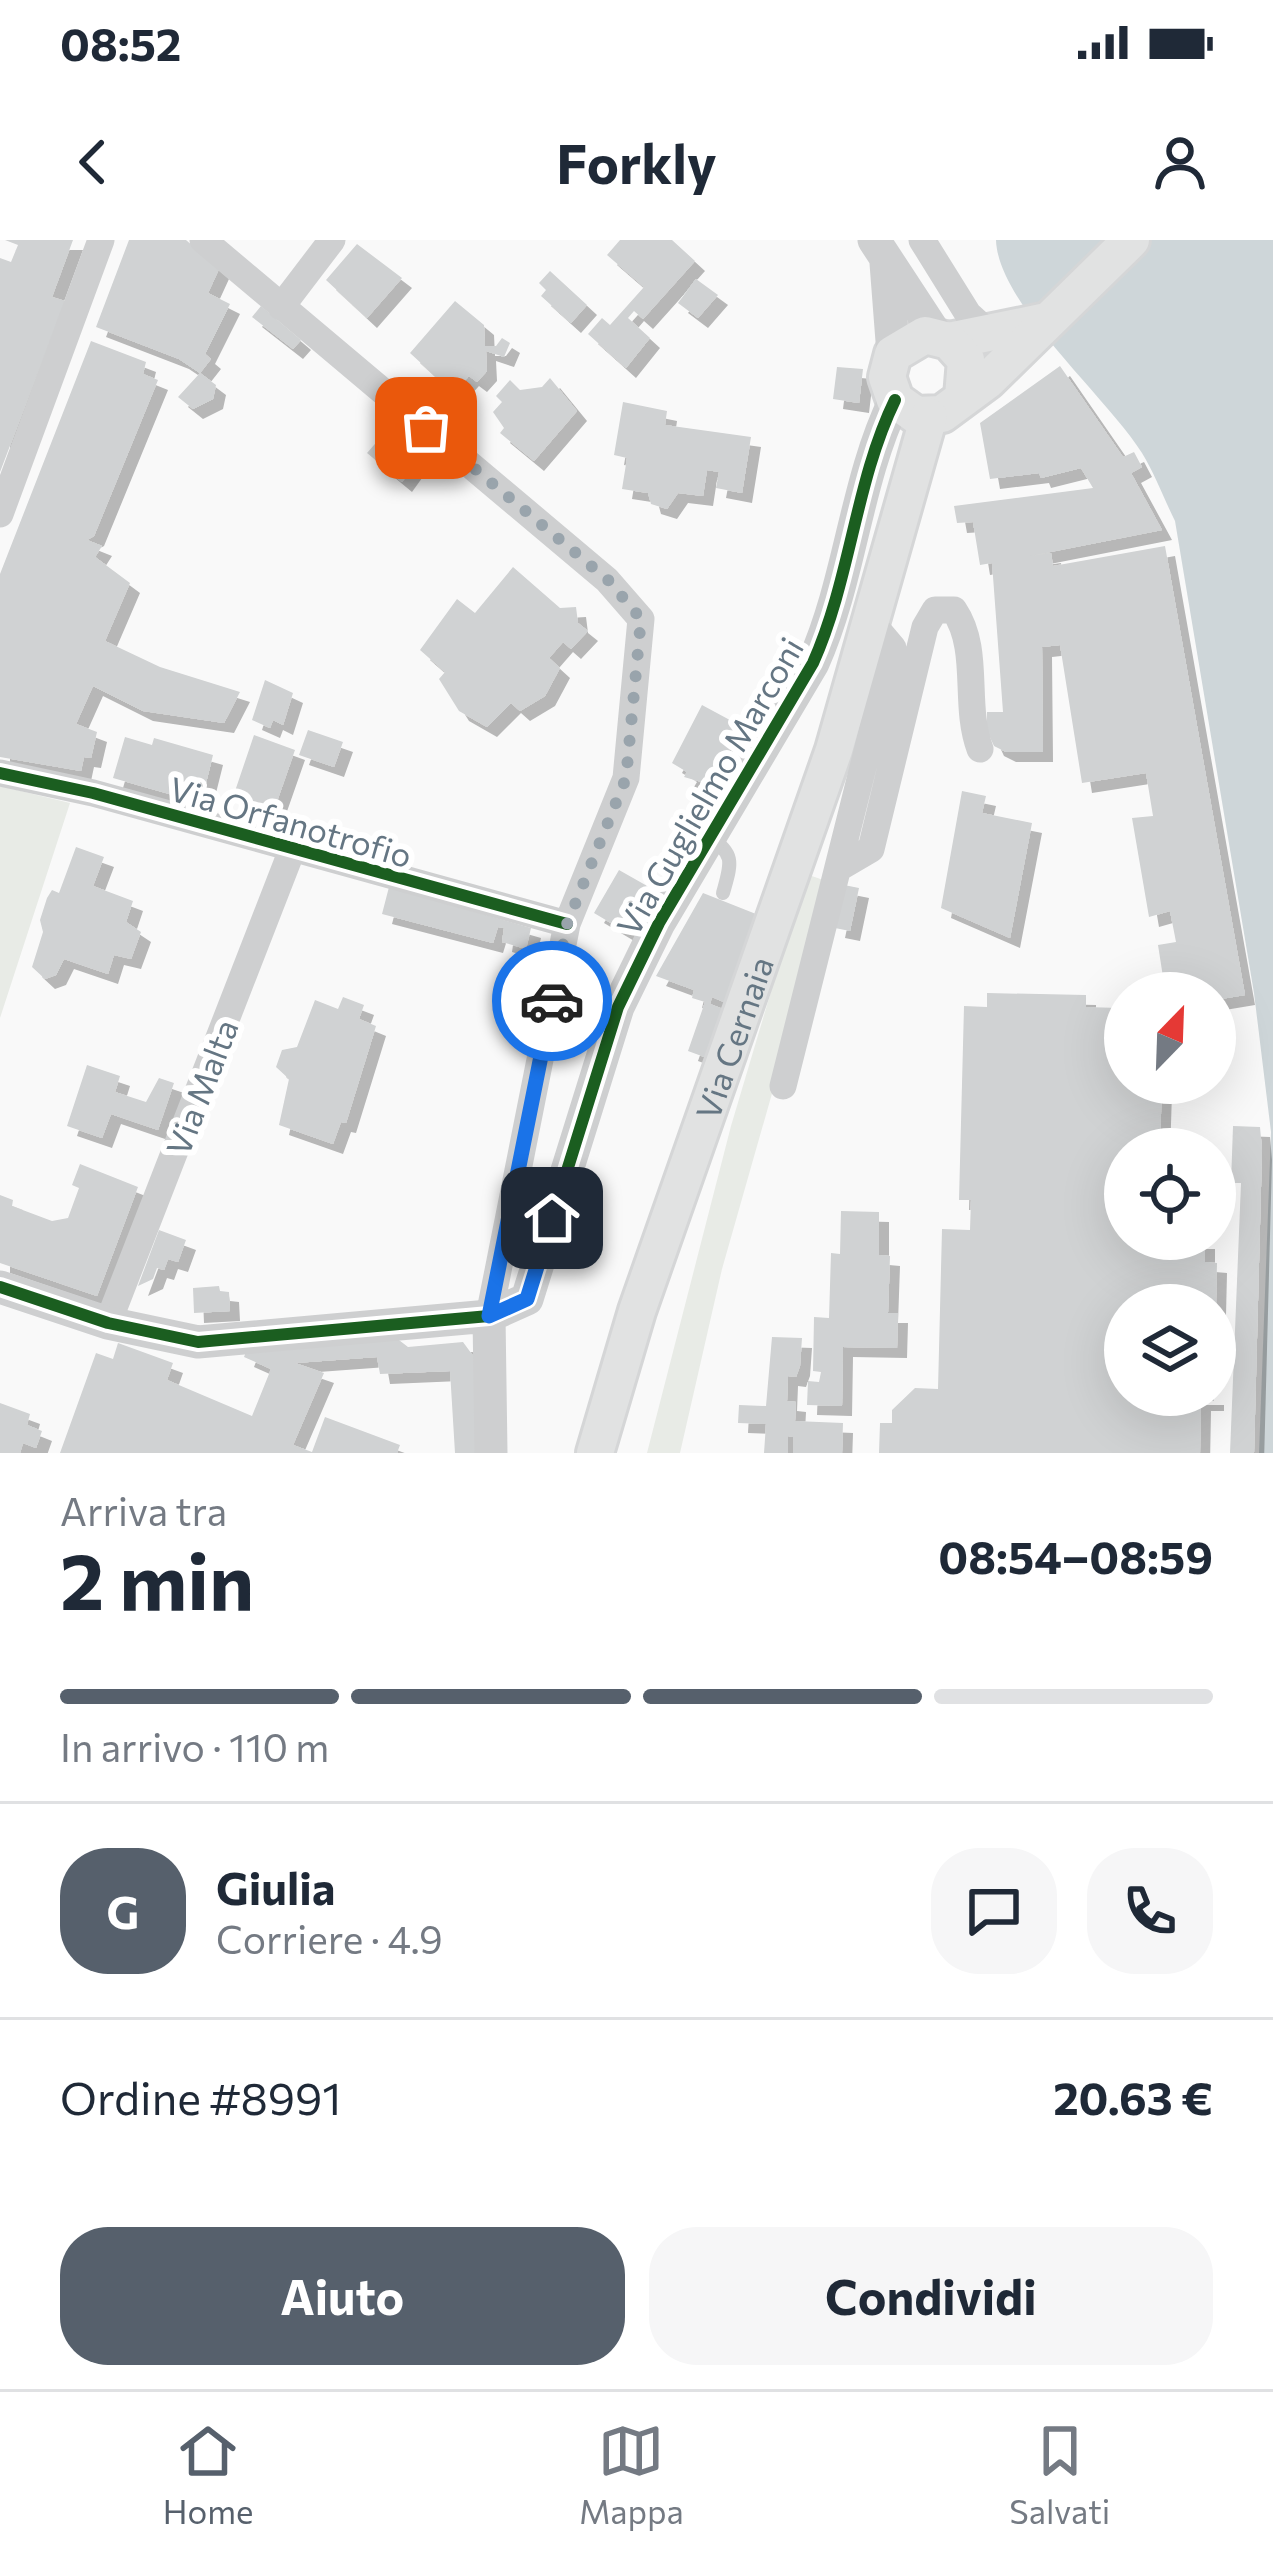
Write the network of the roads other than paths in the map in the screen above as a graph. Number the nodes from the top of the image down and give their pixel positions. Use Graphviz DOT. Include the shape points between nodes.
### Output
graph roads {
  1 [pos="101,240"];
  2 [pos="203,240"];
  3 [pos="332,240"];
  4 [pos="922,240"];
  5 [pos="1132,240"];
  6 [pos="880,252"];
  7 [pos="281,307"];
  8 [pos="1017,332"];
  9 [pos="943,338"];
  10 [pos="893,354"];
  11 [pos="963,397"];
  12 [pos="895,400"];
  13 [pos="929,416"];
  14 [pos="0,514"];
  15 [pos="871,622"];
  16 [pos="980,749"];
  17 [pos="0,773"];
  18 [pos="709,837"];
  19 [pos="292,850"];
  20 [pos="842,866"];
  21 [pos="723,892"];
  22 [pos="567,924"];
  23 [pos="783,1086"];
  24 [pos="0,1287"];
  25 [pos="489,1316"];
  26 [pos="108,1324"];
  27 [pos="491,1453"];
  28 [pos="596,1453"];
  1 -- 14 [label="street"];
  2 -- 7 [label="street"];
  3 -- 7 [label="street"];
  4 -- 8 [label="street" via="968,314"];
  5 -- 8 [label="main road"];
  6 -- 9 [label="street"];
  6 -- 10 [label="street"];
  7 -- 22 [label="street" via="608,580 641,619 626,778"];
  8 -- 9 [label="main road"];
  8 -- 11 [label="main road"];
  9 -- 10 [label="main road" via="912,338"];
  9 -- 11 [label="main road" via="965,360"];
  10 -- 12 [label="main road" via="887,377"];
  11 -- 13 [label="main road"];
  12 -- 13 [label="main road"];
  12 -- 18 [label="street, Via Guglielmo Marconi" via="875,447 831,623"];
  13 -- 15 [label="main road, Via Cernaia"];
  15 -- 20 [label="street, Via Cernaia" via="892,648"];
  15 -- 28 [label="main road, Via Cernaia"];
  16 -- 20 [label="street, Via Cernaia" via="967,629 954,610 935,610 871,849"];
  17 -- 19 [label="street, Via Orfanotrofio"];
  18 -- 21 [label="lane" via="733,860"];
  18 -- 25 [label="street, Via Guglielmo Marconi" via="618,1007 527,1299"];
  19 -- 22 [label="street, Via Orfanotrofio"];
  19 -- 26 [label="street, Via Malta"];
  20 -- 23 [label="street, Via Cernaia"];
  22 -- 25 [label="street"];
  24 -- 26 [label="street"];
  25 -- 26 [label="street" via="198,1342"];
  25 -- 27 [label="street"];
}
